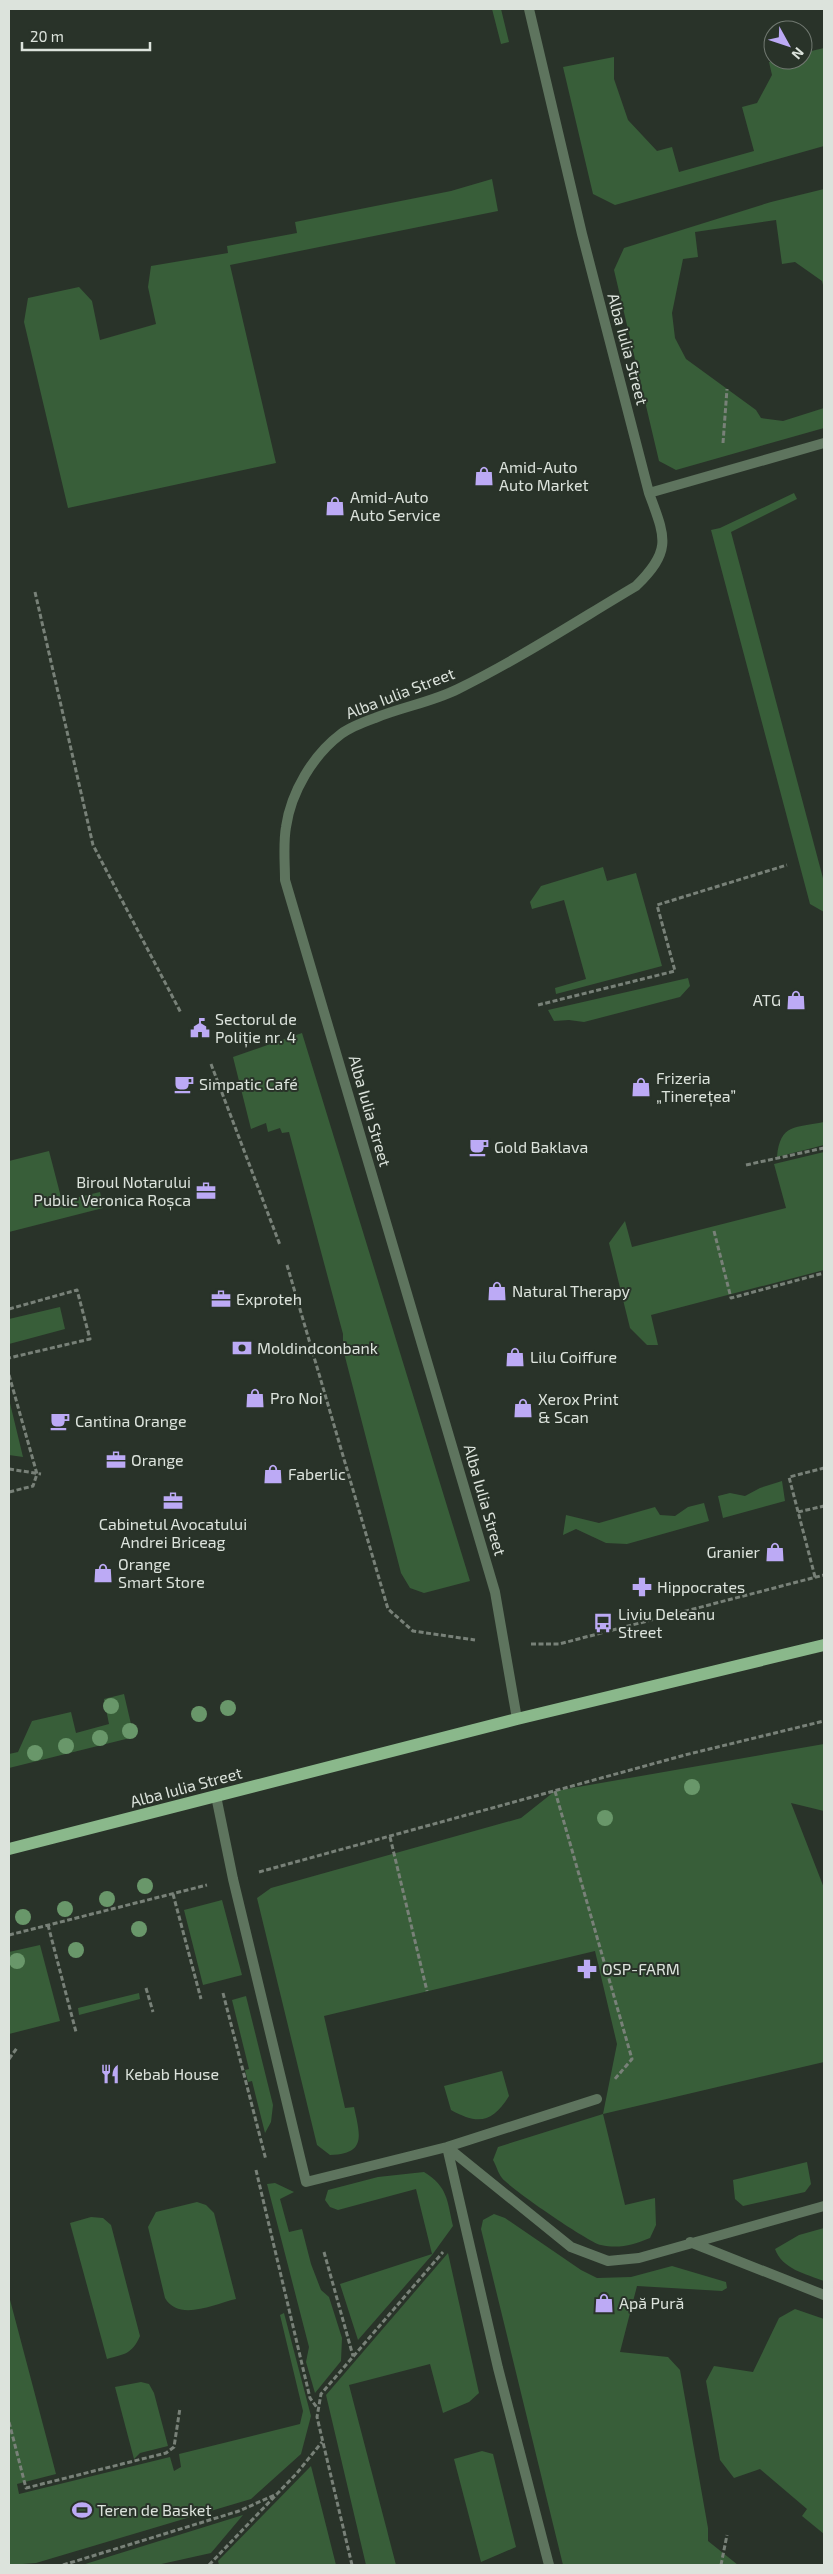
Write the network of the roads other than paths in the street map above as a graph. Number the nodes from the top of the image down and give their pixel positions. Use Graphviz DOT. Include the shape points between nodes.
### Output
graph roads {
  1 [pos="529,9"];
  2 [pos="824,443"];
  3 [pos="649,492"];
  4 [pos="824,1644"];
  5 [pos="517,1719"];
  6 [pos="216,1796"];
  7 [pos="9,1849"];
  8 [pos="597,2099"];
  9 [pos="447,2147"];
  10 [pos="824,2206"];
  11 [pos="690,2242"];
  12 [pos="824,2294"];
  13 [pos="549,2565"];
  1 -- 3 [label="lane, Alba Iulia Street" via="582,234"];
  2 -- 3 [label="lane"];
  3 -- 5 [label="lane, Alba Iulia Street" via="664,532 662,551 652,571 636,586 456,691 375,718 342,733 321,752 305,774 286,826 285,880 495,1592"];
  4 -- 5 [label="main road, Alba Iulia Street"];
  5 -- 6 [label="main road, Alba Iulia Street"];
  6 -- 7 [label="main road, Alba Iulia Street"];
  6 -- 9 [label="lane" via="306,2182"];
  8 -- 9 [label="lane"];
  9 -- 11 [label="lane" via="571,2247 591,2256 608,2261 638,2258"];
  9 -- 13 [label="lane" via="498,2368"];
  10 -- 11 [label="lane"];
  11 -- 12 [label="lane"];
}
